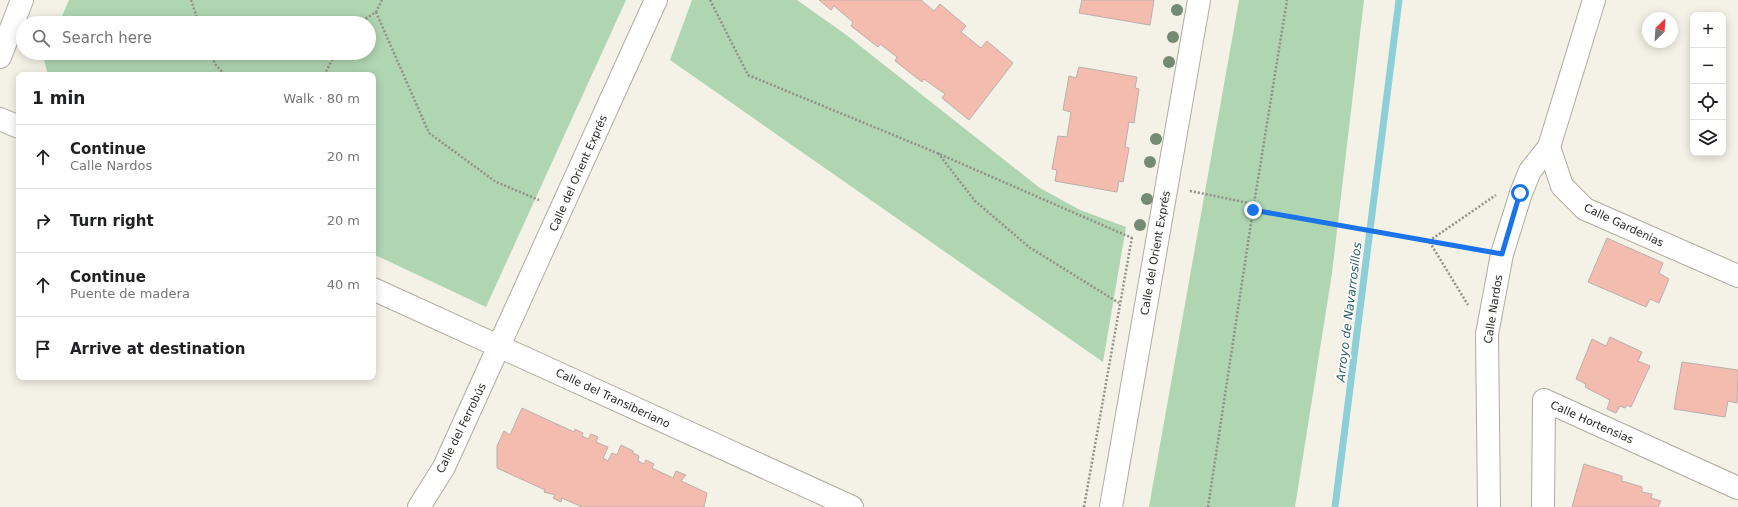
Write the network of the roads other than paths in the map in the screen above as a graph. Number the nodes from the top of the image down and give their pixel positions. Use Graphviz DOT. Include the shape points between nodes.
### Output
graph roads {
  1 [pos="22,0"];
  2 [pos="656,0"];
  3 [pos="1199,0"];
  4 [pos="1594,0"];
  5 [pos="0,57"];
  6 [pos="0,119"];
  7 [pos="16,126"];
  8 [pos="1549,147"];
  9 [pos="1738,276"];
  10 [pos="376,289"];
  11 [pos="500,346"];
  12 [pos="1738,488"];
  13 [pos="419,507"];
  14 [pos="852,507"];
  15 [pos="1111,507"];
  16 [pos="1489,507"];
  17 [pos="1543,507"];
  1 -- 5 [label="street"];
  2 -- 11 [label="street, Calle del Orient Exprés"];
  3 -- 15 [label="street, Calle del Orient Exprés"];
  4 -- 8 [label="street"];
  6 -- 7 [label="street"];
  8 -- 9 [label="street, Calle Gardenias" via="1562,186 1585,209"];
  8 -- 16 [label="street, Calle Nardos" via="1530,171 1520,193 1502,254 1487,334"];
  10 -- 11 [label="street, Calle del Transiberiano"];
  11 -- 13 [label="street, Calle del Ferrobús" via="444,467"];
  11 -- 14 [label="street, Calle del Transiberiano"];
  12 -- 17 [label="street, Calle Hortensias" via="1544,400"];
}
